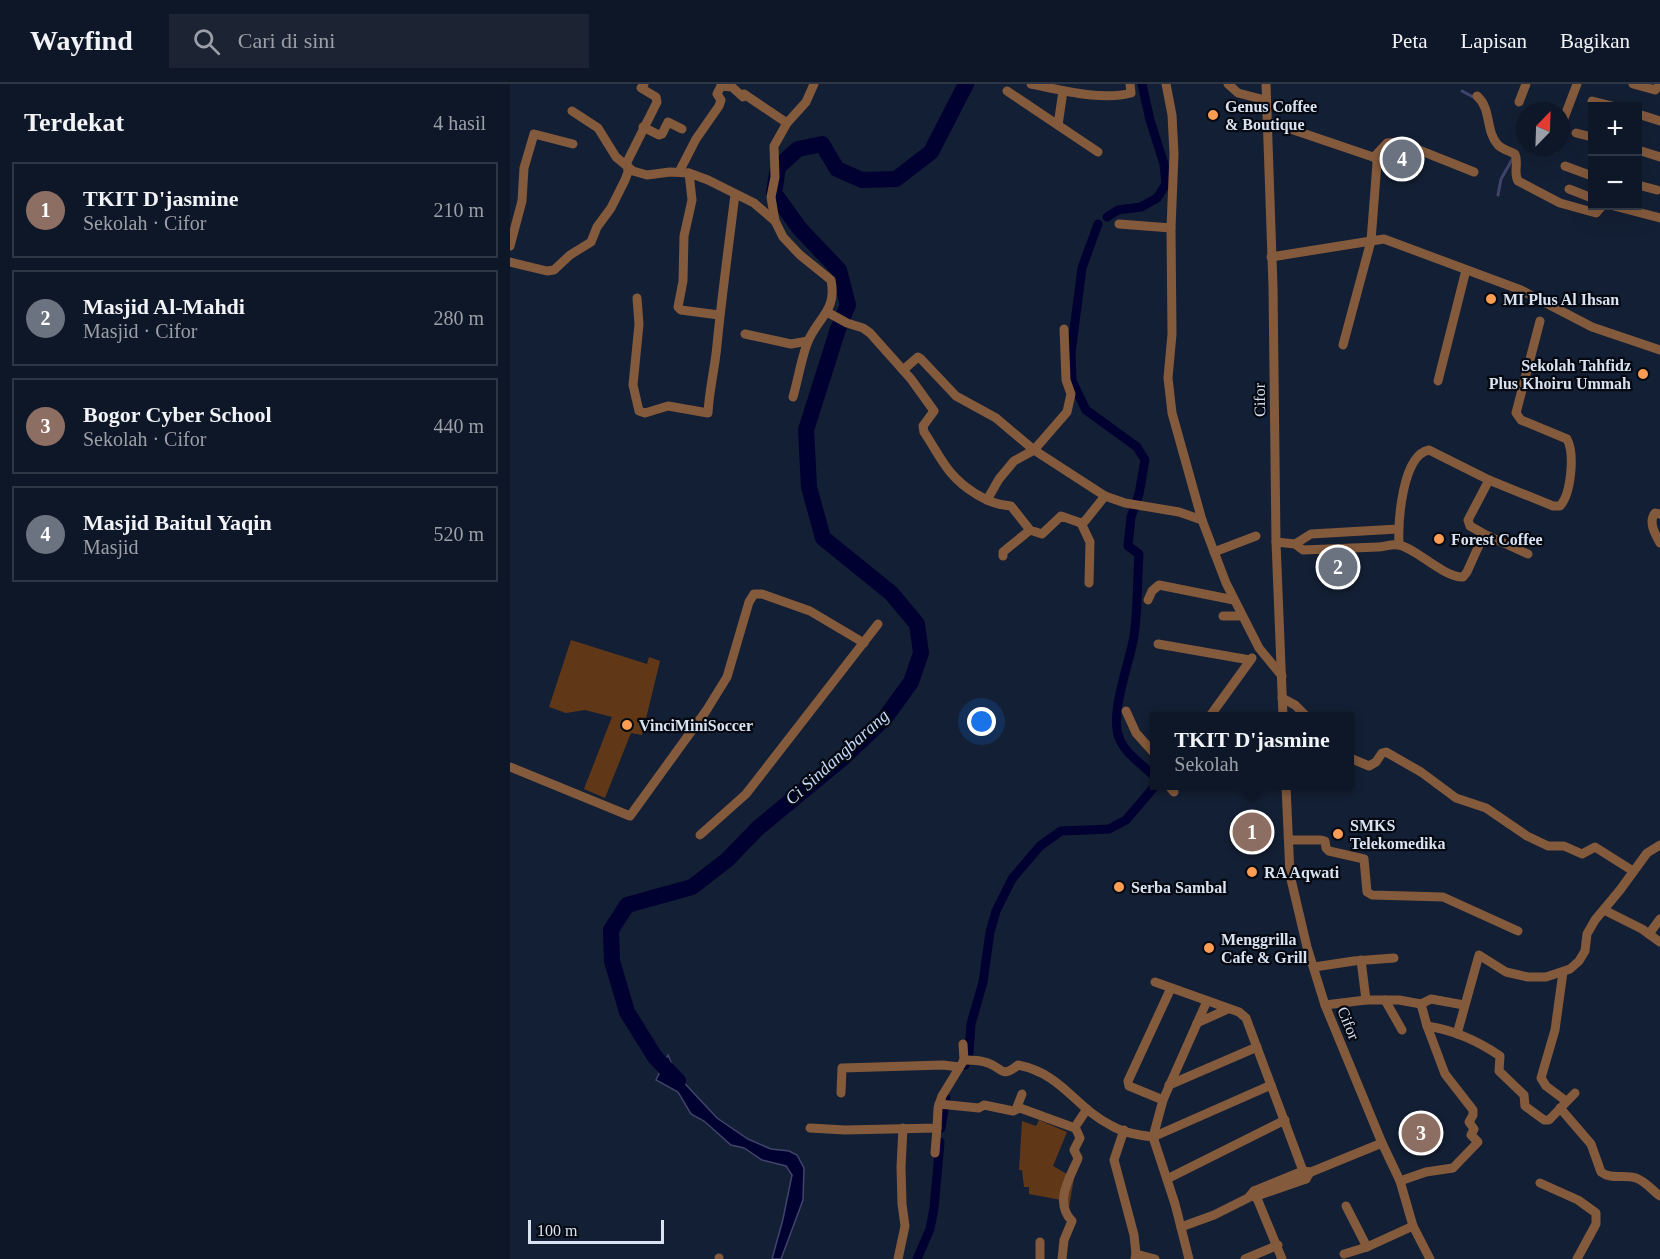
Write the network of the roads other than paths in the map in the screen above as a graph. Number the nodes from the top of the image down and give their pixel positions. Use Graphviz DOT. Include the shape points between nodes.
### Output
graph roads {
  1 [pos="644,84"];
  2 [pos="814,84"];
  3 [pos="1031,84"];
  4 [pos="1130,84"];
  5 [pos="1166,84"];
  6 [pos="1228,84"];
  7 [pos="1266,84"];
  8 [pos="1526,84"];
  9 [pos="1577,84"];
  10 [pos="1634,84"];
  11 [pos="1660,84"];
  12 [pos="722,85"];
  13 [pos="1007,91"];
  14 [pos="1063,91"];
  15 [pos="1477,96"];
  16 [pos="1265,100"];
  17 [pos="1592,100"];
  18 [pos="1519,102"];
  19 [pos="1570,102"];
  20 [pos="1599,102"];
  21 [pos="572,111"];
  22 [pos="1642,115"];
  23 [pos="1267,121"];
  24 [pos="1660,121"];
  25 [pos="787,123"];
  26 [pos="1058,125"];
  27 [pos="644,127"];
  28 [pos="682,129"];
  29 [pos="1576,133"];
  30 [pos="1588,136"];
  31 [pos="573,144"];
  32 [pos="1642,151"];
  33 [pos="1098,152"];
  34 [pos="1374,157"];
  35 [pos="1660,157"];
  36 [pos="627,166"];
  37 [pos="1565,166"];
  38 [pos="684,172"];
  39 [pos="1474,172"];
  40 [pos="1588,174"];
  41 [pos="1642,186"];
  42 [pos="1569,189"];
  43 [pos="1656,190"];
  44 [pos="735,194"];
  45 [pos="1588,196"];
  46 [pos="1599,210"];
  47 [pos="1629,210"];
  48 [pos="1660,218"];
  49 [pos="775,221"];
  50 [pos="1119,224"];
  51 [pos="1171,228"];
  52 [pos="1371,241"];
  53 [pos="510,246"];
  54 [pos="1271,257"];
  55 [pos="510,262"];
  56 [pos="1466,270"];
  57 [pos="637,298"];
  58 [pos="827,312"];
  59 [pos="719,315"];
  60 [pos="1540,321"];
  61 [pos="1064,329"];
  62 [pos="744,334"];
  63 [pos="808,341"];
  64 [pos="1343,345"];
  65 [pos="1660,350"];
  66 [pos="903,370"];
  67 [pos="1438,381"];
  68 [pos="792,397"];
  69 [pos="1034,450"];
  70 [pos="1489,480"];
  71 [pos="1105,496"];
  72 [pos="987,500"];
  73 [pos="1660,514"];
  74 [pos="1202,520"];
  75 [pos="1081,523"];
  76 [pos="1030,530"];
  77 [pos="1398,530"];
  78 [pos="1484,534"];
  79 [pos="1256,536"];
  80 [pos="1276,542"];
  81 [pos="1660,543"];
  82 [pos="1295,544"];
  83 [pos="1398,544"];
  84 [pos="1214,552"];
  85 [pos="1528,554"];
  86 [pos="1003,556"];
  87 [pos="1089,583"];
  88 [pos="1148,600"];
  89 [pos="1234,600"];
  90 [pos="1223,616"];
  91 [pos="1242,616"];
  92 [pos="878,624"];
  93 [pos="864,643"];
  94 [pos="1158,644"];
  95 [pos="1259,648"];
  96 [pos="1250,660"];
  97 [pos="1282,676"];
  98 [pos="1282,698"];
  99 [pos="1126,711"];
  100 [pos="1213,712"];
  101 [pos="1283,712"];
  102 [pos="1301,712"];
  103 [pos="1150,748"];
  104 [pos="1354,760"];
  105 [pos="510,767"];
  106 [pos="1286,790"];
  107 [pos="700,835"];
  108 [pos="1289,840"];
  109 [pos="1660,845"];
  110 [pos="1633,871"];
  111 [pos="1604,910"];
  112 [pos="1660,919"];
  113 [pos="1518,930"];
  114 [pos="1649,934"];
  115 [pos="1660,942"];
  116 [pos="1395,958"];
  117 [pos="1361,960"];
  118 [pos="1314,967"];
  119 [pos="1563,972"];
  120 [pos="1155,982"];
  121 [pos="1171,988"];
  122 [pos="1366,1000"];
  123 [pos="1385,1000"];
  124 [pos="1207,1001"];
  125 [pos="1422,1004"];
  126 [pos="1325,1005"];
  127 [pos="1464,1005"];
  128 [pos="1228,1009"];
  129 [pos="1197,1023"];
  130 [pos="1426,1026"];
  131 [pos="1402,1030"];
  132 [pos="1457,1034"];
  133 [pos="963,1044"];
  134 [pos="1257,1047"];
  135 [pos="961,1064"];
  136 [pos="1271,1084"];
  137 [pos="1169,1085"];
  138 [pos="841,1093"];
  139 [pos="1022,1094"];
  140 [pos="1575,1094"];
  141 [pos="1163,1100"];
  142 [pos="943,1104"];
  143 [pos="1563,1105"];
  144 [pos="1017,1107"];
  145 [pos="1087,1109"];
  146 [pos="1285,1120"];
  147 [pos="1075,1127"];
  148 [pos="810,1128"];
  149 [pos="903,1128"];
  150 [pos="937,1128"];
  151 [pos="1124,1130"];
  152 [pos="1153,1137"];
  153 [pos="1382,1143"];
  154 [pos="935,1153"];
  155 [pos="1306,1174"];
  156 [pos="1167,1179"];
  157 [pos="1400,1181"];
  158 [pos="1540,1183"];
  159 [pos="1253,1195"];
  160 [pos="1660,1196"];
  161 [pos="1346,1206"];
  162 [pos="1413,1226"];
  163 [pos="1181,1227"];
  164 [pos="1040,1242"];
  165 [pos="1278,1245"];
  166 [pos="1367,1247"];
  167 [pos="1344,1254"];
  168 [pos="1135,1257"];
  169 [pos="1188,1258"];
  170 [pos="898,1259"];
  171 [pos="1040,1259"];
  172 [pos="1062,1259"];
  173 [pos="1155,1259"];
  174 [pos="1245,1259"];
  175 [pos="1282,1259"];
  176 [pos="1430,1259"];
  177 [pos="1576,1259"];
  1 -- 27 [label="street" via="641,88 657,101"];
  2 -- 25 [label="street" via="806,102"];
  3 -- 14 [label="street"];
  4 -- 14 [label="street" via="1131,93 1118,97"];
  5 -- 51 [label="street" via="1173,133"];
  6 -- 16 [label="street" via="1238,93"];
  7 -- 16 [label="street, Cifor"];
  8 -- 18 [label="street"];
  9 -- 19 [label="street"];
  10 -- 11 [label="street" via="1655,90"];
  12 -- 25 [label="street" via="732,87 743,97 752,97"];
  12 -- 38 [label="street" via="717,94 719,106 696,139"];
  13 -- 26 [label="street"];
  14 -- 26 [label="street"];
  15 -- 46 [label="street" via="1483,102 1494,139 1500,147 1515,154 1518,181 1560,203 1596,213"];
  16 -- 23 [label="street, Cifor"];
  17 -- 20 [label="street"];
  21 -- 36 [label="street" via="598,128 616,157"];
  22 -- 24 [label="street"];
  23 -- 34 [label="street"];
  23 -- 54 [label="street, Cifor"];
  25 -- 49 [label="street" via="774,146 771,197"];
  26 -- 33 [label="street"];
  27 -- 28 [label="street" via="659,135 668,122"];
  27 -- 36 [label="street"];
  29 -- 30 [label="street"];
  31 -- 53 [label="street" via="534,134"];
  32 -- 35 [label="street"];
  34 -- 39 [label="street" via="1387,143 1399,142"];
  34 -- 52 [label="street" via="1377,163"];
  36 -- 38 [label="street" via="647,175"];
  36 -- 55 [label="street" via="625,180 591,242 554,270"];
  37 -- 40 [label="street"];
  38 -- 44 [label="street"];
  38 -- 59 [label="street" via="692,200 684,236 678,307"];
  41 -- 43 [label="street"];
  42 -- 45 [label="street"];
  44 -- 49 [label="street" via="754,203"];
  44 -- 59 [label="street"];
  47 -- 48 [label="street"];
  49 -- 58 [label="street" via="783,237 800,255 831,280 833,299"];
  50 -- 51 [label="street"];
  51 -- 74 [label="street" via="1172,334 1168,378 1172,412"];
  52 -- 54 [label="street"];
  52 -- 56 [label="street" via="1384,239"];
  52 -- 64 [label="street"];
  54 -- 80 [label="street, Cifor"];
  56 -- 65 [label="street" via="1521,290 1593,327"];
  56 -- 67 [label="street"];
  57 -- 59 [label="street" via="639,324 633,385 639,411 645,413 668,406 708,413"];
  58 -- 63 [label="street"];
  58 -- 66 [label="street" via="870,333"];
  60 -- 70 [label="street" via="1516,413 1521,420 1567,439 1571,446 1565,501 1553,507"];
  61 -- 69 [label="street" via="1071,402"];
  62 -- 63 [label="street" via="790,344"];
  63 -- 68 [label="street"];
  66 -- 69 [label="street" via="918,357 956,396 996,418"];
  66 -- 72 [label="street" via="933,408 922,429 948,472 956,482"];
  69 -- 71 [label="street"];
  69 -- 72 [label="street" via="1014,461"];
  70 -- 77 [label="street" via="1424,451 1405,482"];
  70 -- 78 [label="street" via="1468,520 1470,526"];
  71 -- 74 [label="street"];
  71 -- 75 [label="street"];
  72 -- 76 [label="street" via="1014,507"];
  73 -- 81 [label="street" via="1655,513 1652,520"];
  74 -- 84 [label="street"];
  75 -- 76 [label="street" via="1064,516 1042,534"];
  75 -- 87 [label="street" via="1090,542"];
  76 -- 86 [label="street"];
  77 -- 82 [label="street" via="1311,534"];
  77 -- 83 [label="street"];
  78 -- 83 [label="street" via="1467,572 1460,577"];
  78 -- 85 [label="street"];
  79 -- 84 [label="street"];
  80 -- 82 [label="street"];
  80 -- 97 [label="street, Cifor"];
  82 -- 83 [label="street" via="1303,550"];
  84 -- 89 [label="street"];
  88 -- 89 [label="street" via="1159,585"];
  89 -- 91 [label="street"];
  90 -- 91 [label="street"];
  91 -- 95 [label="street"];
  92 -- 93 [label="street"];
  93 -- 105 [label="street" via="810,611 754,594 727,676 630,816"];
  93 -- 107 [label="street" via="746,795"];
  94 -- 96 [label="street"];
  95 -- 96 [label="street"];
  95 -- 97 [label="street"];
  96 -- 100 [label="street"];
  97 -- 98 [label="street, Cifor"];
  98 -- 101 [label="street, Cifor"];
  98 -- 102 [label="street"];
  99 -- 103 [label="street" via="1136,733"];
  104 -- 110 [label="street" via="1369,766 1386,752 1456,798 1486,808 1527,836 1582,854 1594,847"];
  106 -- 108 [label="street, Cifor"];
  108 -- 113 [label="street" via="1321,840 1329,852 1364,859 1367,892 1372,895 1443,897"];
  108 -- 118 [label="street, Cifor" via="1290,875"];
  109 -- 110 [label="street" via="1647,852"];
  110 -- 111 [label="street"];
  111 -- 114 [label="street"];
  111 -- 119 [label="street" via="1590,928 1579,961"];
  112 -- 114 [label="street"];
  114 -- 115 [label="street"];
  116 -- 117 [label="street"];
  117 -- 118 [label="street"];
  117 -- 122 [label="street"];
  118 -- 126 [label="street, Cifor"];
  119 -- 127 [label="street" via="1546,977 1515,974 1479,955"];
  119 -- 143 [label="street" via="1541,1078"];
  120 -- 121 [label="street"];
  121 -- 124 [label="street"];
  121 -- 141 [label="street" via="1128,1081 1129,1086"];
  122 -- 123 [label="street"];
  122 -- 126 [label="street"];
  123 -- 125 [label="street"];
  123 -- 131 [label="street"];
  124 -- 128 [label="street"];
  124 -- 129 [label="street"];
  125 -- 127 [label="street" via="1431,999"];
  125 -- 130 [label="street"];
  126 -- 153 [label="street, Cifor"];
  127 -- 132 [label="street"];
  128 -- 129 [label="street"];
  128 -- 134 [label="street" via="1246,1017"];
  129 -- 137 [label="street"];
  130 -- 132 [label="street"];
  130 -- 157 [label="street" via="1445,1074 1473,1110 1469,1122 1474,1129 1471,1134 1478,1142 1453,1168"];
  132 -- 143 [label="street" via="1500,1056 1499,1071 1524,1095 1525,1106 1540,1118 1546,1122"];
  133 -- 135 [label="street"];
  134 -- 136 [label="street"];
  134 -- 137 [label="street"];
  135 -- 138 [label="street" via="844,1067"];
  135 -- 142 [label="street"];
  135 -- 145 [label="street" via="985,1062 1004,1072 1018,1065 1038,1071 1063,1086"];
  136 -- 146 [label="street"];
  136 -- 152 [label="street"];
  137 -- 141 [label="street"];
  139 -- 144 [label="street"];
  140 -- 143 [label="street"];
  141 -- 152 [label="street"];
  142 -- 144 [label="street" via="979,1108 984,1105 1013,1111"];
  142 -- 150 [label="street"];
  143 -- 160 [label="street" via="1591,1144 1601,1172 1611,1177 1635,1178"];
  144 -- 147 [label="street"];
  145 -- 147 [label="street"];
  145 -- 151 [label="street"];
  146 -- 155 [label="street"];
  146 -- 156 [label="street"];
  147 -- 172 [label="street" via="1080,1137 1074,1150 1078,1158 1064,1191 1066,1215 1072,1221"];
  148 -- 149 [label="street"];
  149 -- 150 [label="street"];
  149 -- 170 [label="street" via="902,1204 906,1226"];
  150 -- 154 [label="street"];
  151 -- 152 [label="street"];
  151 -- 168 [label="street" via="1114,1160 1132,1225"];
  152 -- 156 [label="street"];
  153 -- 155 [label="street"];
  153 -- 157 [label="street, Cifor"];
  155 -- 159 [label="street"];
  156 -- 163 [label="street"];
  157 -- 162 [label="street, Cifor"];
  158 -- 177 [label="street" via="1578,1200 1596,1214 1596,1224"];
  159 -- 163 [label="street"];
  159 -- 165 [label="street"];
  161 -- 166 [label="street"];
  162 -- 166 [label="street"];
  162 -- 176 [label="street, Cifor"];
  163 -- 169 [label="street"];
  164 -- 171 [label="street"];
  165 -- 174 [label="street"];
  165 -- 175 [label="street"];
  166 -- 167 [label="street"];
  168 -- 173 [label="street"];
}
